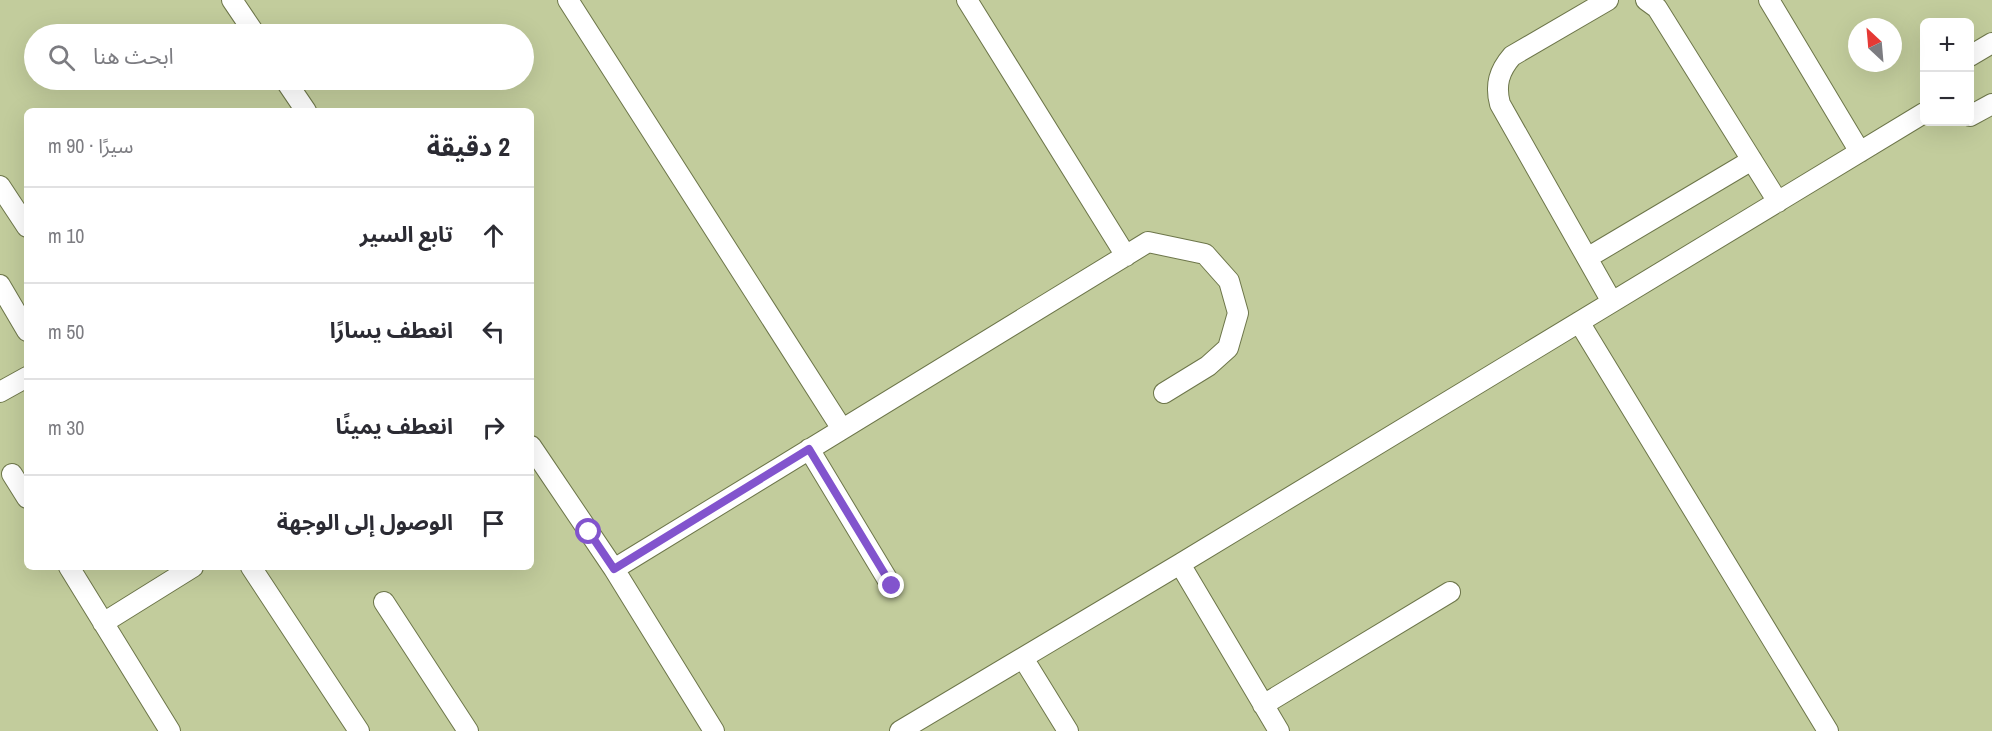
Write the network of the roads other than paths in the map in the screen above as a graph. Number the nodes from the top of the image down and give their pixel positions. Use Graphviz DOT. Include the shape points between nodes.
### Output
graph roads {
  1 [pos="232,0"];
  2 [pos="568,0"];
  3 [pos="967,0"];
  4 [pos="1608,0"];
  5 [pos="1646,0"];
  6 [pos="1769,0"];
  7 [pos="248,24"];
  8 [pos="1992,43"];
  9 [pos="1974,54"];
  10 [pos="292,90"];
  11 [pos="1992,104"];
  12 [pos="304,108"];
  13 [pos="1974,114"];
  14 [pos="1920,115"];
  15 [pos="1860,152"];
  16 [pos="1752,160"];
  17 [pos="0,186"];
  18 [pos="1778,202"];
  19 [pos="24,222"];
  20 [pos="1126,256"];
  21 [pos="1587,258"];
  22 [pos="0,285"];
  23 [pos="1612,302"];
  24 [pos="1579,322"];
  25 [pos="24,326"];
  26 [pos="24,378"];
  27 [pos="0,392"];
  28 [pos="1164,393"];
  29 [pos="842,429"];
  30 [pos="809,449"];
  31 [pos="534,450"];
  32 [pos="12,474"];
  33 [pos="24,493"];
  34 [pos="1180,564"];
  35 [pos="614,569"];
  36 [pos="71,570"];
  37 [pos="188,570"];
  38 [pos="253,570"];
  39 [pos="892,586"];
  40 [pos="1450,592"];
  41 [pos="384,602"];
  42 [pos="103,623"];
  43 [pos="1023,658"];
  44 [pos="1263,705"];
  45 [pos="170,731"];
  46 [pos="359,731"];
  47 [pos="468,731"];
  48 [pos="714,731"];
  49 [pos="900,731"];
  50 [pos="1068,731"];
  51 [pos="1279,731"];
  52 [pos="1828,731"];
  1 -- 7 [label="lane"];
  2 -- 29 [label="lane"];
  3 -- 20 [label="lane"];
  4 -- 21 [label="lane" via="1512,56 1504,64 1497,84 1500,104"];
  5 -- 16 [label="lane" via="1657,8"];
  6 -- 15 [label="lane"];
  8 -- 9 [label="lane"];
  10 -- 12 [label="lane"];
  11 -- 13 [label="lane"];
  14 -- 15 [label="lane"];
  15 -- 18 [label="lane"];
  16 -- 18 [label="lane"];
  16 -- 21 [label="lane"];
  17 -- 19 [label="lane"];
  18 -- 23 [label="lane"];
  20 -- 28 [label="lane" via="1148,242 1205,254 1228,281 1238,313 1228,348 1208,366"];
  20 -- 29 [label="lane"];
  21 -- 23 [label="lane"];
  22 -- 25 [label="lane"];
  23 -- 24 [label="lane"];
  24 -- 34 [label="lane"];
  24 -- 52 [label="lane"];
  26 -- 27 [label="lane"];
  29 -- 30 [label="lane"];
  30 -- 35 [label="lane"];
  30 -- 39 [label="lane"];
  31 -- 35 [label="lane"];
  32 -- 33 [label="lane"];
  34 -- 43 [label="lane"];
  34 -- 44 [label="lane"];
  35 -- 48 [label="lane"];
  36 -- 42 [label="lane"];
  37 -- 42 [label="lane"];
  38 -- 46 [label="lane"];
  40 -- 44 [label="lane"];
  41 -- 47 [label="lane"];
  42 -- 45 [label="lane"];
  43 -- 49 [label="lane"];
  43 -- 50 [label="lane"];
  44 -- 51 [label="lane"];
}
